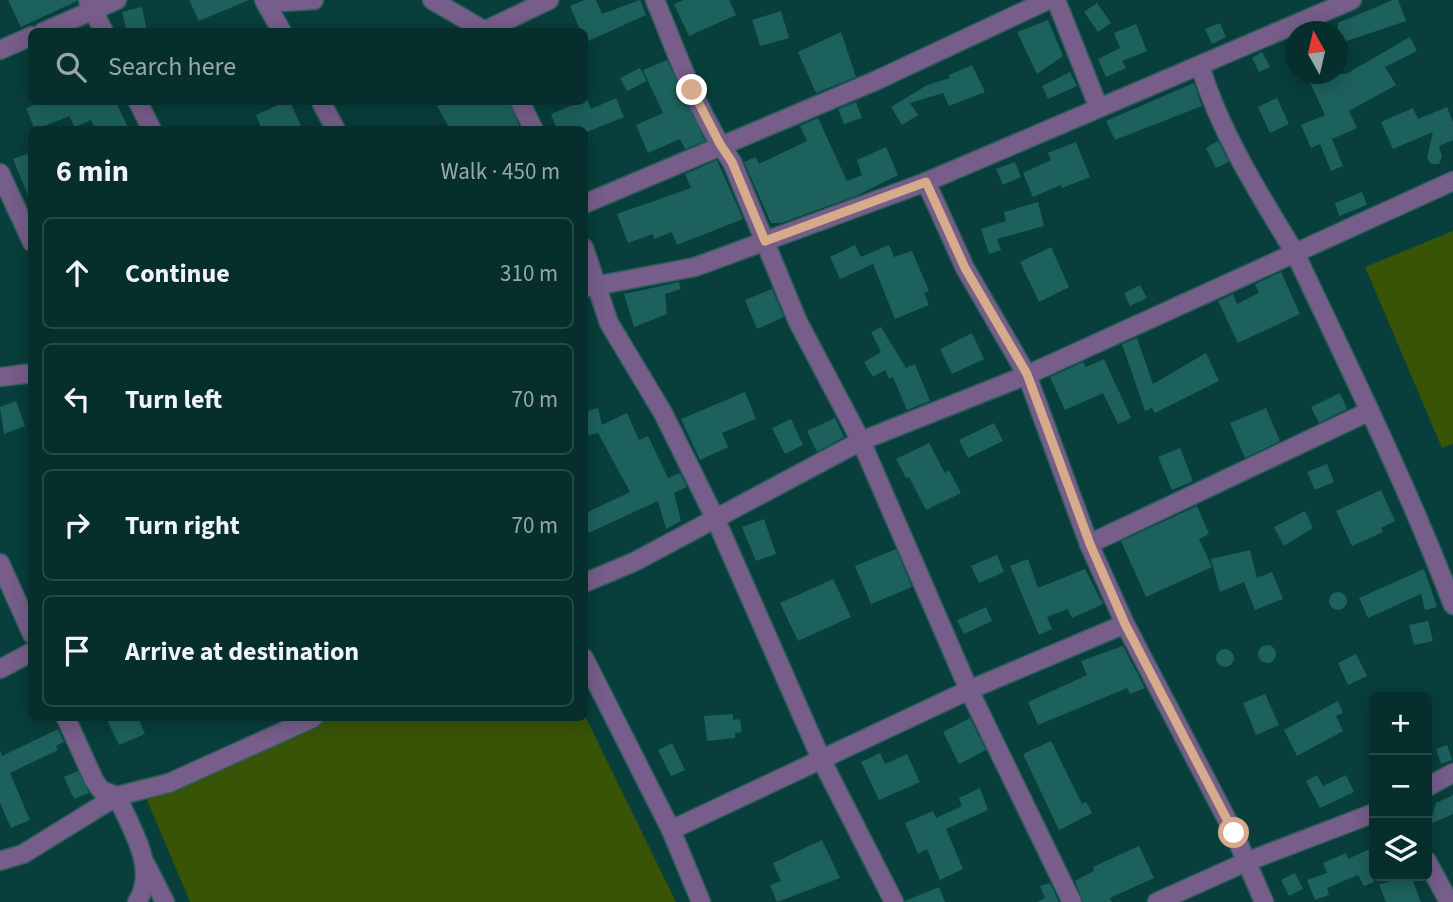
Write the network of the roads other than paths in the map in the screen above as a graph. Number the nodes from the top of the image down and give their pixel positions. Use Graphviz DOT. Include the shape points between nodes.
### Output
graph roads {
  1 [pos="117,0"];
  2 [pos="314,0"];
  3 [pos="432,0"];
  4 [pos="550,0"];
  5 [pos="655,0"];
  6 [pos="1048,0"];
  7 [pos="1056,0"];
  8 [pos="1352,0"];
  9 [pos="265,1"];
  10 [pos="91,6"];
  11 [pos="50,28"];
  12 [pos="101,28"];
  13 [pos="280,28"];
  14 [pos="481,28"];
  15 [pos="492,28"];
  16 [pos="28,38"];
  17 [pos="0,50"];
  18 [pos="1200,66"];
  19 [pos="140,105"];
  20 [pos="323,105"];
  21 [pos="522,105"];
  22 [pos="1098,106"];
  23 [pos="150,126"];
  24 [pos="334,126"];
  25 [pos="532,126"];
  26 [pos="720,144"];
  27 [pos="0,173"];
  28 [pos="1453,181"];
  29 [pos="926,182"];
  30 [pos="588,202"];
  31 [pos="28,233"];
  32 [pos="765,241"];
  33 [pos="1295,253"];
  34 [pos="591,287"];
  35 [pos="28,374"];
  36 [pos="1027,374"];
  37 [pos="0,377"];
  38 [pos="1370,411"];
  39 [pos="861,441"];
  40 [pos="716,520"];
  41 [pos="1090,544"];
  42 [pos="0,563"];
  43 [pos="588,581"];
  44 [pos="1453,605"];
  45 [pos="1125,624"];
  46 [pos="28,625"];
  47 [pos="28,654"];
  48 [pos="588,666"];
  49 [pos="0,669"];
  50 [pos="969,690"];
  51 [pos="67,721"];
  52 [pos="306,721"];
  53 [pos="821,761"];
  54 [pos="1453,773"];
  55 [pos="1432,784"];
  56 [pos="117,796"];
  57 [pos="1369,815"];
  58 [pos="671,831"];
  59 [pos="0,862"];
  60 [pos="1246,862"];
  61 [pos="146,865"];
  62 [pos="1432,870"];
  63 [pos="138,902"];
  64 [pos="165,902"];
  65 [pos="701,902"];
  66 [pos="894,902"];
  67 [pos="1072,902"];
  68 [pos="1157,902"];
  69 [pos="1265,902"];
  70 [pos="1449,902"];
  1 -- 10 [label="street"];
  2 -- 9 [label="street"];
  3 -- 14 [label="street"];
  4 -- 15 [label="street"];
  5 -- 26 [label="street"];
  6 -- 26 [label="street" via="875,81"];
  7 -- 22 [label="street"];
  8 -- 18 [label="street"];
  9 -- 13 [label="street"];
  10 -- 11 [label="street"];
  10 -- 12 [label="street"];
  16 -- 17 [label="street"];
  18 -- 22 [label="street"];
  18 -- 33 [label="street" via="1213,107 1240,162"];
  19 -- 23 [label="street"];
  20 -- 24 [label="street"];
  21 -- 25 [label="street"];
  22 -- 29 [label="street"];
  26 -- 30 [label="street"];
  26 -- 32 [label="street"];
  27 -- 31 [label="street"];
  28 -- 33 [label="street"];
  29 -- 32 [label="street"];
  29 -- 36 [label="street" via="965,268"];
  32 -- 34 [label="street" via="695,267"];
  32 -- 39 [label="street" via="798,322"];
  33 -- 36 [label="street"];
  33 -- 38 [label="street"];
  34 -- 40 [label="street" via="663,413"];
  35 -- 37 [label="street"];
  36 -- 39 [label="street"];
  36 -- 41 [label="street"];
  38 -- 41 [label="street"];
  38 -- 44 [label="street"];
  39 -- 40 [label="street"];
  39 -- 50 [label="street"];
  40 -- 43 [label="street"];
  40 -- 53 [label="street"];
  41 -- 45 [label="street"];
  42 -- 46 [label="street"];
  45 -- 50 [label="street"];
  45 -- 60 [label="street"];
  47 -- 49 [label="street"];
  48 -- 58 [label="street"];
  50 -- 53 [label="street"];
  50 -- 67 [label="street"];
  51 -- 56 [label="street" via="93,780 101,790"];
  52 -- 56 [label="street" via="169,783"];
  53 -- 58 [label="street"];
  53 -- 66 [label="street"];
  54 -- 55 [label="street"];
  56 -- 59 [label="street"];
  56 -- 61 [label="street"];
  57 -- 60 [label="street"];
  58 -- 65 [label="street"];
  60 -- 68 [label="street"];
  60 -- 69 [label="street"];
  61 -- 63 [label="street"];
  61 -- 64 [label="street"];
  62 -- 70 [label="street"];
}
